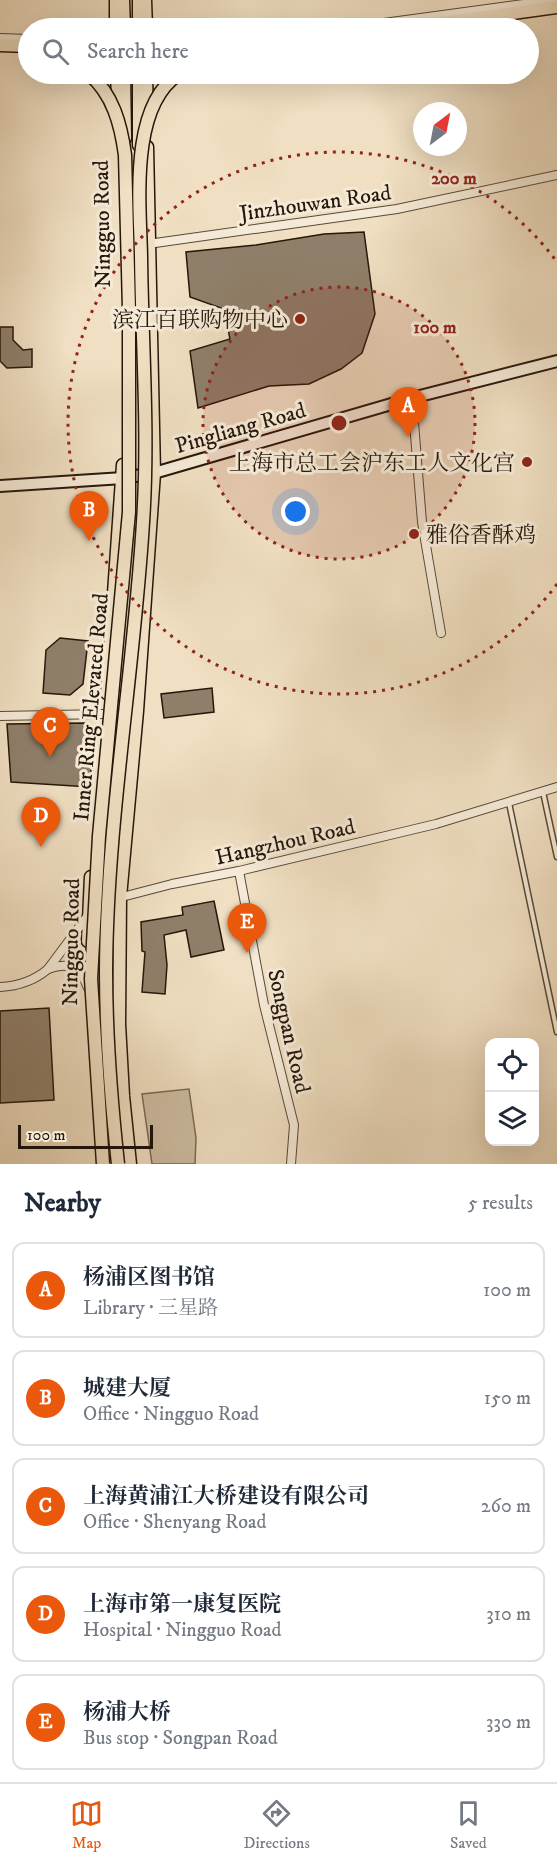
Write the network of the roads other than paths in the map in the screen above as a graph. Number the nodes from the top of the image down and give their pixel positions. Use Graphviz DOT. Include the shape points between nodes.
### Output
graph roads {
  1 [pos="116,0"];
  2 [pos="123,0"];
  3 [pos="139,0"];
  4 [pos="146,0"];
  5 [pos="553,0"];
  6 [pos="557,8"];
  7 [pos="116,18"];
  8 [pos="124,18"];
  9 [pos="139,18"];
  10 [pos="146,18"];
  11 [pos="421,18"];
  12 [pos="480,18"];
  13 [pos="0,38"];
  14 [pos="18,39"];
  15 [pos="0,45"];
  16 [pos="18,46"];
  17 [pos="99,84"];
  18 [pos="117,84"];
  19 [pos="124,84"];
  20 [pos="139,84"];
  21 [pos="146,84"];
  22 [pos="168,84"];
  23 [pos="124,155"];
  24 [pos="139,173"];
  25 [pos="557,175"];
  26 [pos="148,244"];
  27 [pos="557,361"];
  28 [pos="412,398"];
  29 [pos="154,473"];
  30 [pos="123,478"];
  31 [pos="0,486"];
  32 [pos="441,633"];
  33 [pos="105,714"];
  34 [pos="0,716"];
  35 [pos="557,787"];
  36 [pos="543,791"];
  37 [pos="508,802"];
  38 [pos="557,857"];
  39 [pos="239,871"];
  40 [pos="120,897"];
  41 [pos="88,914"];
  42 [pos="48,969"];
  43 [pos="0,987"];
  44 [pos="88,988"];
  45 [pos="557,1032"];
  46 [pos="102,1164"];
  47 [pos="118,1164"];
  48 [pos="130,1164"];
  49 [pos="291,1164"];
  1 -- 7 [label="main road"];
  2 -- 8 [label="main road"];
  3 -- 9 [label="main road"];
  4 -- 10 [label="main road"];
  5 -- 11 [label="street"];
  6 -- 12 [label="main road"];
  13 -- 14 [label="street"];
  15 -- 16 [label="main road"];
  17 -- 23 [label="main road, bridge" via="118,117"];
  18 -- 30 [label="main road, Ningguo Road" via="124,256"];
  19 -- 23 [label="main road, Inner Ring Elevated Road, bridge"];
  20 -- 24 [label="main road, Inner Ring Elevated Road, bridge"];
  21 -- 26 [label="main road, Ningguo Road"];
  22 -- 24 [label="main road, bridge" via="150,113"];
  23 -- 46 [label="main road, Inner Ring Elevated Road, bridge" via="129,512 99,836 91,979"];
  24 -- 47 [label="main road, Inner Ring Elevated Road, bridge" via="144,519 113,843 106,970"];
  25 -- 26 [label="street, Jinzhouwan Road" via="397,209"];
  26 -- 29 [label="main road, Ningguo Road"];
  27 -- 28 [label="main road, Pingliang Road"];
  28 -- 29 [label="main road, Pingliang Road"];
  28 -- 32 [label="street" via="422,522"];
  29 -- 30 [label="main road, Pingliang Road"];
  29 -- 40 [label="main road, Ningguo Road"];
  30 -- 31 [label="main road, Pingliang Road"];
  30 -- 33 [label="main road, Ningguo Road"];
  33 -- 34 [label="street"];
  33 -- 41 [label="main road, Ningguo Road"];
  35 -- 36 [label="street, Hangzhou Road"];
  36 -- 37 [label="street, Hangzhou Road"];
  36 -- 38 [label="lane"];
  37 -- 39 [label="street, Hangzhou Road" via="436,824"];
  37 -- 45 [label="lane"];
  39 -- 40 [label="street, Hangzhou Road"];
  39 -- 49 [label="street, Songpan Road" via="264,1005 294,1125"];
  40 -- 41 [label="street, Hangzhou Road"];
  40 -- 48 [label="main road, Ningguo Road" via="119,1024"];
  41 -- 42 [label="street, Hangzhou Road"];
  41 -- 44 [label="main road, Ningguo Road"];
  42 -- 43 [label="street, Hangzhou Road" via="30,981"];
  42 -- 44 [label="street" via="69,965 84,978"];
  44 -- 46 [label="main road, Ningguo Road"];
}
